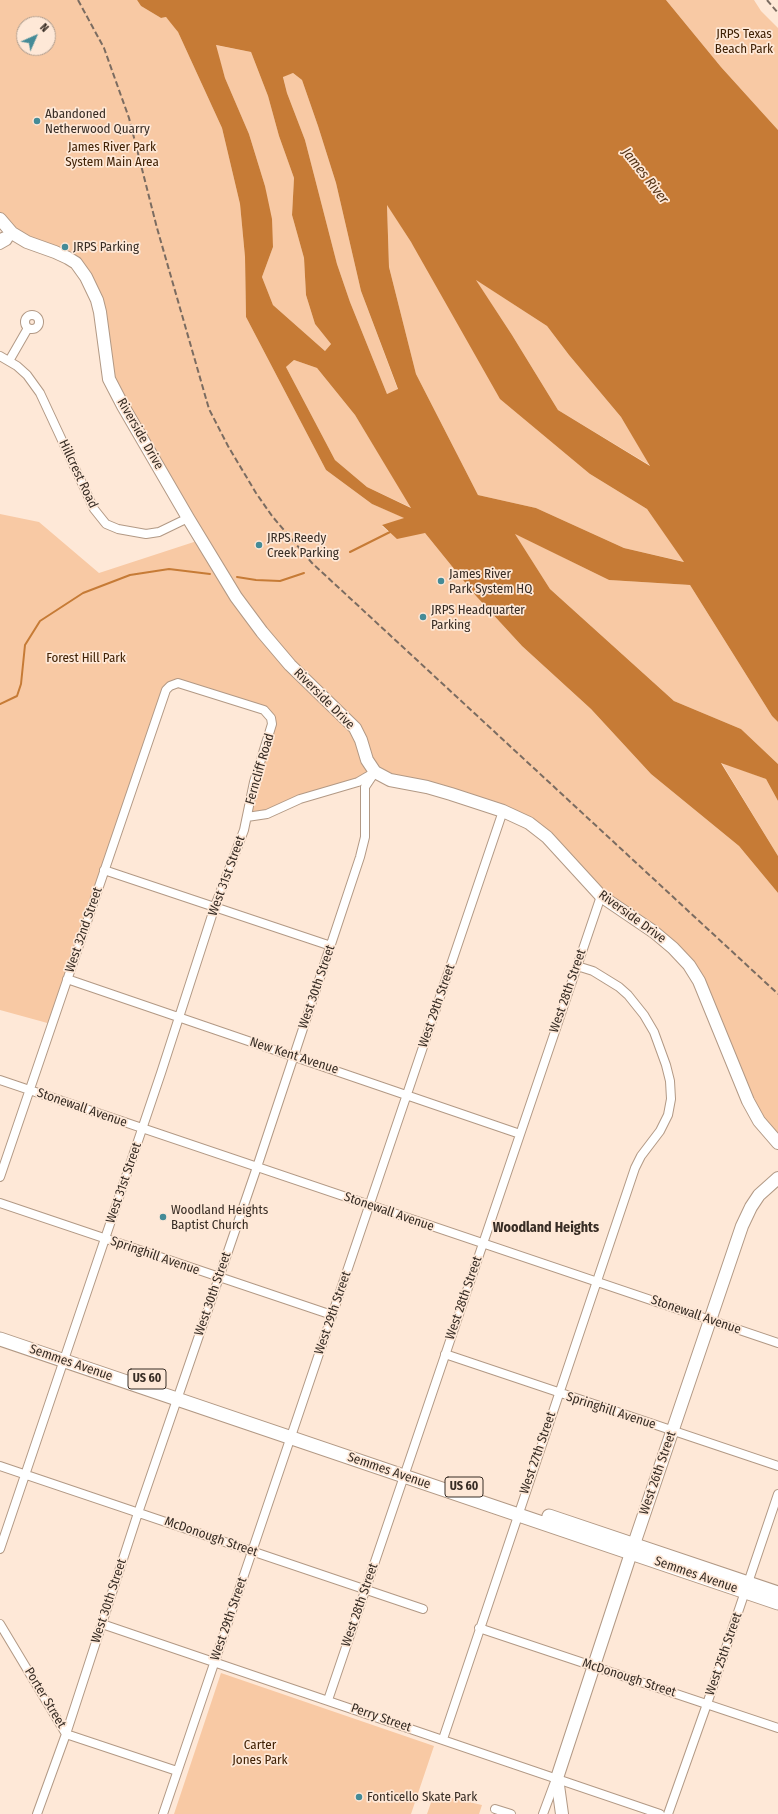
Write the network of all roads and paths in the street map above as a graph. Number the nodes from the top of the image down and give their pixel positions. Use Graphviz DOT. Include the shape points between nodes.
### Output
graph roads {
  1 [pos="0,219"];
  2 [pos="12,233"];
  3 [pos="0,238"];
  4 [pos="0,245"];
  5 [pos="28,328"];
  6 [pos="0,356"];
  7 [pos="9,361"];
  8 [pos="188,518"];
  9 [pos="170,686"];
  10 [pos="375,772"];
  11 [pos="503,811"];
  12 [pos="247,817"];
  13 [pos="104,870"];
  14 [pos="601,896"];
  15 [pos="215,906"];
  16 [pos="331,946"];
  17 [pos="577,966"];
  18 [pos="67,979"];
  19 [pos="180,1018"];
  20 [pos="293,1056"];
  21 [pos="0,1080"];
  22 [pos="30,1090"];
  23 [pos="407,1094"];
  24 [pos="143,1128"];
  25 [pos="520,1134"];
  26 [pos="778,1143"];
  27 [pos="257,1167"];
  28 [pos="0,1177"];
  29 [pos="778,1178"];
  30 [pos="0,1203"];
  31 [pos="370,1206"];
  32 [pos="105,1239"];
  33 [pos="483,1243"];
  34 [pos="219,1277"];
  35 [pos="597,1282"];
  36 [pos="332,1315"];
  37 [pos="710,1320"];
  38 [pos="0,1330"];
  39 [pos="0,1339"];
  40 [pos="778,1343"];
  41 [pos="445,1354"];
  42 [pos="65,1356"];
  43 [pos="559,1393"];
  44 [pos="179,1395"];
  45 [pos="672,1431"];
  46 [pos="293,1434"];
  47 [pos="0,1466"];
  48 [pos="778,1466"];
  49 [pos="406,1472"];
  50 [pos="25,1475"];
  51 [pos="778,1494"];
  52 [pos="519,1510"];
  53 [pos="138,1512"];
  54 [pos="632,1548"];
  55 [pos="0,1549"];
  56 [pos="252,1551"];
  57 [pos="747,1587"];
  58 [pos="365,1590"];
  59 [pos="778,1593"];
  60 [pos="778,1603"];
  61 [pos="423,1609"];
  62 [pos="0,1624"];
  63 [pos="102,1624"];
  64 [pos="479,1628"];
  65 [pos="215,1662"];
  66 [pos="594,1667"];
  67 [pos="328,1700"];
  68 [pos="707,1704"];
  69 [pos="778,1728"];
  70 [pos="66,1734"];
  71 [pos="443,1739"];
  72 [pos="177,1771"];
  73 [pos="557,1778"];
  74 [pos="496,1809"];
  75 [pos="37,1814"];
  76 [pos="163,1814"];
  77 [pos="511,1814"];
  78 [pos="543,1814"];
  79 [pos="562,1814"];
  80 [pos="660,1814"];
  81 [pos="668,1814"];
  1 -- 2 [label="street, Riverside Drive"];
  2 -- 3 [label="street"];
  2 -- 4 [label="street" via="8,240"];
  2 -- 8 [label="street, Riverside Drive" via="27,242 68,258 76,263 86,277 100,312 109,379"];
  5 -- 7 [label="street"];
  6 -- 7 [label="street, Hillcrest Road"];
  7 -- 8 [label="street, Hillcrest Road" via="27,376 40,393 94,509 106,524 146,534 159,532"];
  8 -- 10 [label="street, Riverside Drive" via="236,597 262,632 290,665 355,728 367,760"];
  9 -- 12 [label="street, Ferncliff Road" via="181,683 260,709 271,718 272,727 254,782"];
  9 -- 13 [label="street, West 32nd Street" via="164,694"];
  10 -- 11 [label="street, Riverside Drive" via="385,778 435,789"];
  10 -- 12 [label="street, Ferncliff Road" via="358,782 300,799 267,814"];
  10 -- 16 [label="street, West 30th Street" via="365,787 366,826 363,845"];
  11 -- 14 [label="street, Riverside Drive" via="523,819 541,832"];
  11 -- 23 [label="street, West 29th Street"];
  12 -- 15 [label="street, West 31st Street"];
  13 -- 15 [label="street"];
  13 -- 18 [label="street, West 32nd Street"];
  14 -- 17 [label="street, West 28th Street"];
  14 -- 26 [label="street, Riverside Drive" via="663,939 689,965 705,992 748,1101 759,1121"];
  15 -- 16 [label="street"];
  15 -- 19 [label="street, West 31st Street"];
  16 -- 20 [label="street, West 30th Street"];
  17 -- 25 [label="street, West 28th Street"];
  17 -- 35 [label="street, West 27th Street" via="607,979 637,1005 654,1032 669,1073 671,1099 668,1115 660,1131 640,1156 635,1168"];
  18 -- 19 [label="street, New Kent Avenue"];
  18 -- 22 [label="street, West 32nd Street"];
  19 -- 20 [label="street, New Kent Avenue"];
  19 -- 24 [label="street, West 31st Street"];
  20 -- 23 [label="street, New Kent Avenue"];
  20 -- 27 [label="street, West 30th Street"];
  21 -- 22 [label="street, Stonewall Avenue"];
  22 -- 24 [label="street, Stonewall Avenue"];
  22 -- 28 [label="street, West 32nd Street"];
  23 -- 25 [label="street, New Kent Avenue"];
  23 -- 31 [label="street, West 29th Street"];
  24 -- 27 [label="street, Stonewall Avenue"];
  24 -- 32 [label="street, West 31st Street"];
  25 -- 33 [label="street, West 28th Street"];
  27 -- 31 [label="street, Stonewall Avenue"];
  27 -- 34 [label="street, West 30th Street"];
  29 -- 37 [label="street, West 26th Street" via="759,1195 745,1219"];
  30 -- 32 [label="street, Springhill Avenue"];
  31 -- 33 [label="street, Stonewall Avenue"];
  31 -- 36 [label="street, West 29th Street"];
  32 -- 34 [label="street, Springhill Avenue"];
  32 -- 42 [label="street, West 31st Street"];
  33 -- 35 [label="street, Stonewall Avenue"];
  33 -- 41 [label="street, West 28th Street"];
  34 -- 36 [label="street, Springhill Avenue"];
  34 -- 44 [label="street, West 30th Street"];
  35 -- 37 [label="street, Stonewall Avenue"];
  35 -- 43 [label="street, West 27th Street"];
  36 -- 46 [label="street, West 29th Street"];
  37 -- 40 [label="street, Stonewall Avenue"];
  37 -- 45 [label="street, West 26th Street"];
  38 -- 42 [label="main road, Semmes Avenue / US 60"];
  39 -- 42 [label="main road, Semmes Avenue / US 60"];
  41 -- 43 [label="street, Springhill Avenue"];
  41 -- 49 [label="street, West 28th Street"];
  42 -- 44 [label="main road, Semmes Avenue / US 60"];
  42 -- 50 [label="street, West 31st Street"];
  43 -- 45 [label="street, Springhill Avenue"];
  43 -- 52 [label="street, West 27th Street"];
  44 -- 46 [label="main road, Semmes Avenue / US 60"];
  44 -- 53 [label="street, West 30th Street"];
  45 -- 48 [label="street, Springhill Avenue"];
  45 -- 54 [label="street, West 26th Street"];
  46 -- 49 [label="main road, Semmes Avenue / US 60"];
  46 -- 56 [label="street, West 29th Street"];
  47 -- 50 [label="street, McDonough Street"];
  49 -- 52 [label="main road, Semmes Avenue / US 60"];
  49 -- 58 [label="street, West 28th Street"];
  50 -- 53 [label="street, McDonough Street"];
  50 -- 55 [label="street, West 31st Street"];
  51 -- 57 [label="street, West 25th Street"];
  52 -- 54 [label="main road, Semmes Avenue / US 60"];
  52 -- 64 [label="street, West 27th Street"];
  53 -- 56 [label="street, McDonough Street"];
  53 -- 63 [label="street, West 30th Street"];
  54 -- 57 [label="main road, Semmes Avenue / US 60"];
  54 -- 66 [label="street, West 26th Street"];
  56 -- 58 [label="street, McDonough Street"];
  56 -- 65 [label="street, West 29th Street"];
  57 -- 59 [label="main road, Semmes Avenue / US 60"];
  57 -- 60 [label="main road, Semmes Avenue / US 60"];
  57 -- 68 [label="street, West 25th Street"];
  58 -- 61 [label="street, McDonough Street"];
  58 -- 67 [label="street, West 28th Street"];
  62 -- 70 [label="street, Porter Street"];
  63 -- 65 [label="street, Perry Street"];
  63 -- 70 [label="street, West 30th Street"];
  64 -- 66 [label="street, McDonough Street"];
  64 -- 71 [label="street, West 27th Street"];
  65 -- 67 [label="street, Perry Street"];
  65 -- 72 [label="street, West 29th Street"];
  66 -- 68 [label="street, McDonough Street"];
  66 -- 73 [label="street, West 26th Street"];
  67 -- 71 [label="street, Perry Street"];
  68 -- 69 [label="street, McDonough Street"];
  68 -- 81 [label="street, West 25th Street"];
  70 -- 72 [label="street, Porter Street"];
  70 -- 75 [label="street, West 30th Street"];
  71 -- 73 [label="street, Perry Street"];
  72 -- 76 [label="street, West 29th Street"];
  73 -- 78 [label="street, West 26th Street"];
  73 -- 79 [label="street, West 26th Street"];
  73 -- 80 [label="street, Perry Street"];
  74 -- 77 [label="street"];
}
